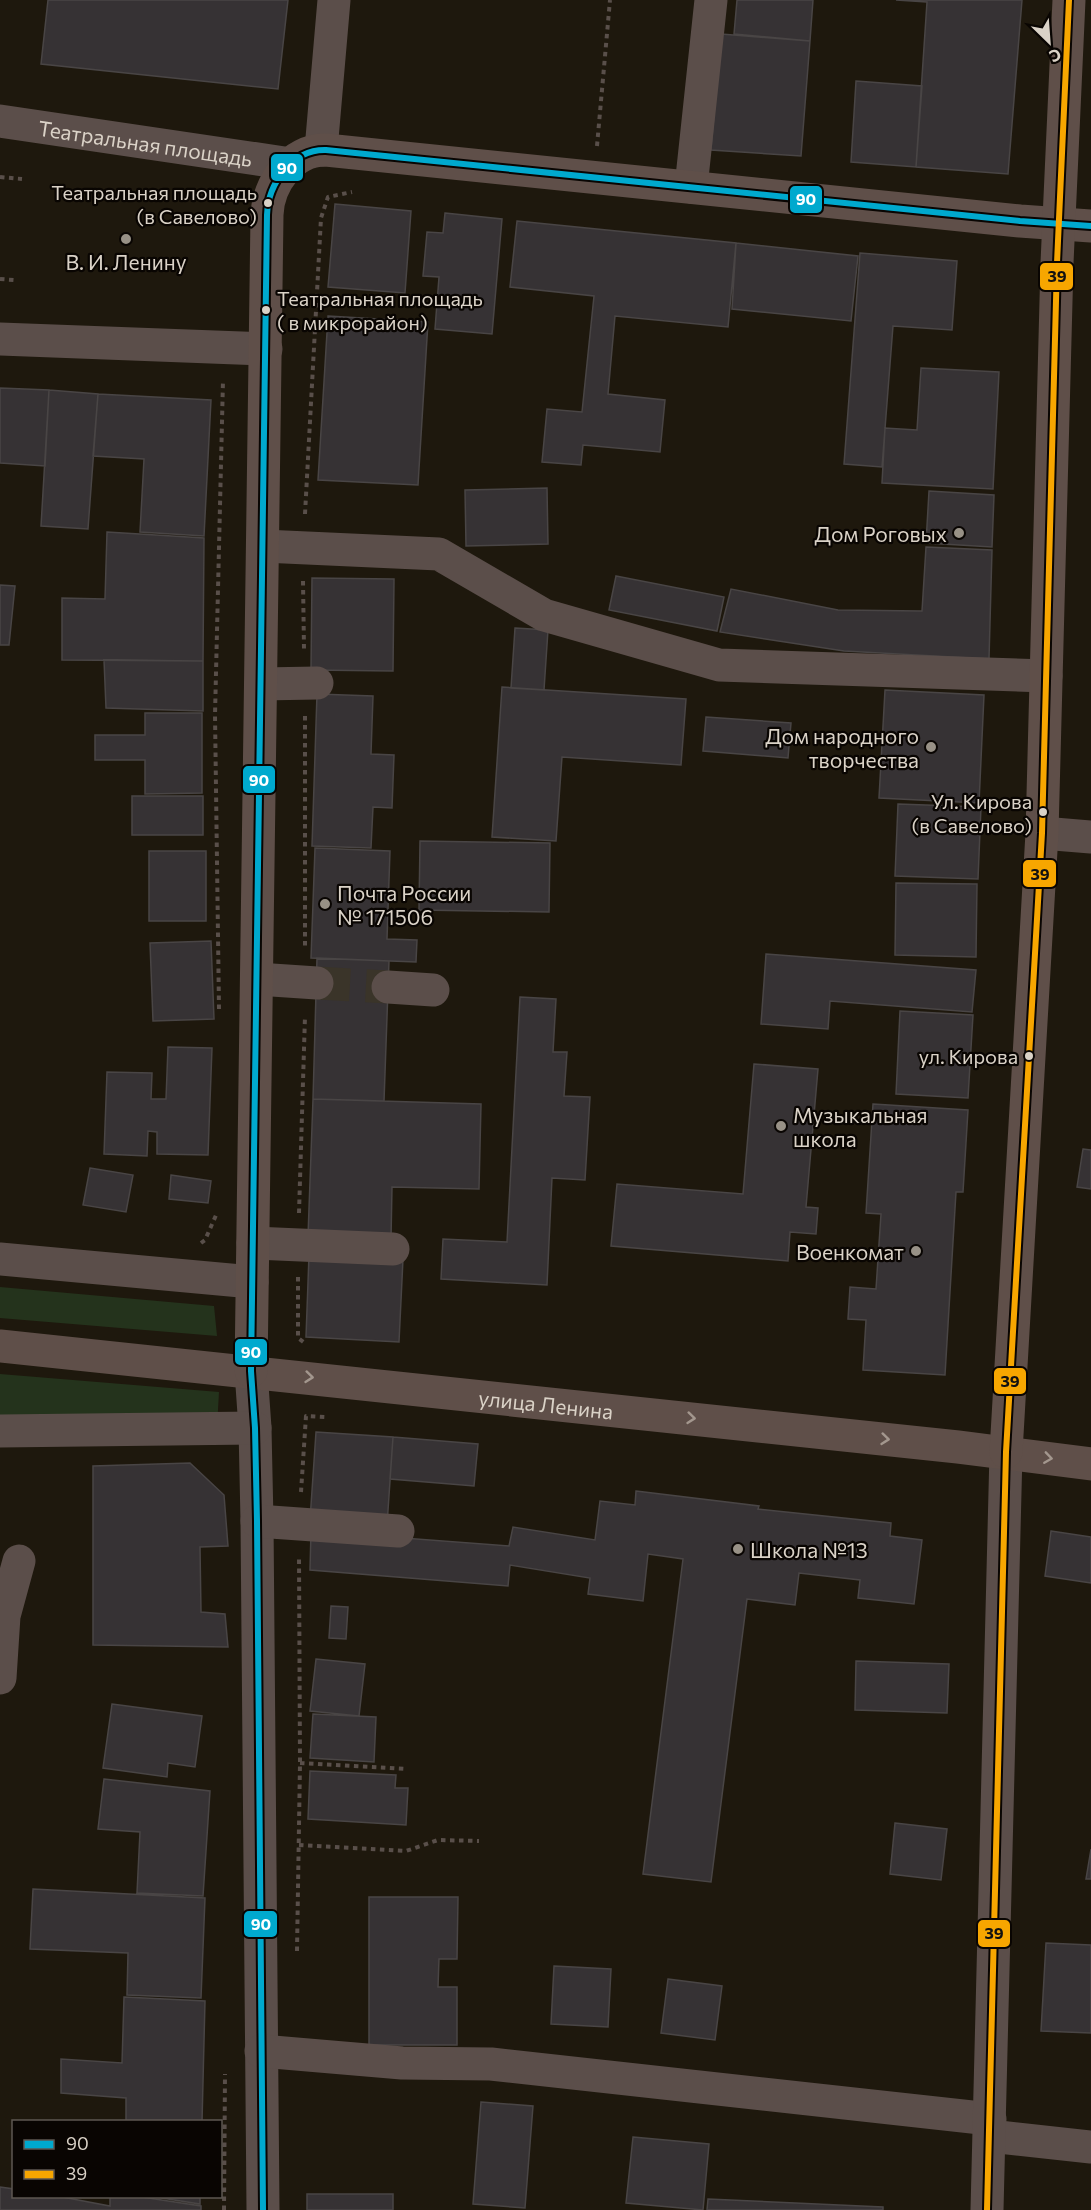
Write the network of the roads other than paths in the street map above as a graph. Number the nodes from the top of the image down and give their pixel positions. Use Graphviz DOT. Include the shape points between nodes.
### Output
graph roads {
  1 [pos="334,0"];
  2 [pos="711,0"];
  3 [pos="1069,0"];
  4 [pos="0,121"];
  5 [pos="321,150"];
  6 [pos="291,164"];
  7 [pos="691,187"];
  8 [pos="1059,223"];
  9 [pos="1091,226"];
  10 [pos="0,339"];
  11 [pos="266,349"];
  12 [pos="263,546"];
  13 [pos="1046,676"];
  14 [pos="311,683"];
  15 [pos="261,684"];
  16 [pos="1042,833"];
  17 [pos="1091,837"];
  18 [pos="257,979"];
  19 [pos="311,983"];
  20 [pos="388,987"];
  21 [pos="433,990"];
  22 [pos="253,1243"];
  23 [pos="393,1249"];
  24 [pos="0,1259"];
  25 [pos="252,1282"];
  26 [pos="0,1346"];
  27 [pos="251,1371"];
  28 [pos="255,1428"];
  29 [pos="0,1431"];
  30 [pos="1006,1452"];
  31 [pos="1091,1464"];
  32 [pos="256,1521"];
  33 [pos="398,1530"];
  34 [pos="19,1562"];
  35 [pos="0,1678"];
  36 [pos="261,2050"];
  37 [pos="990,2127"];
  38 [pos="1091,2147"];
  39 [pos="263,2210"];
  40 [pos="987,2210"];
  1 -- 5 [label="street"];
  2 -- 7 [label="street"];
  3 -- 8 [label="main road"];
  4 -- 6 [label="street, Театральная площадь"];
  5 -- 6 [label="main road" via="304,154"];
  5 -- 7 [label="main road"];
  6 -- 11 [label="main road" via="268,201"];
  7 -- 8 [label="main road"];
  8 -- 9 [label="main road"];
  8 -- 13 [label="main road"];
  10 -- 11 [label="street"];
  11 -- 12 [label="main road"];
  12 -- 13 [label="street" via="439,555 544,615 719,664"];
  12 -- 15 [label="main road"];
  13 -- 16 [label="main road"];
  14 -- 15 [label="street"];
  15 -- 18 [label="main road"];
  16 -- 17 [label="street"];
  16 -- 30 [label="main road"];
  18 -- 19 [label="street"];
  18 -- 22 [label="main road"];
  20 -- 21 [label="street"];
  22 -- 23 [label="street"];
  22 -- 25 [label="main road"];
  24 -- 25 [label="street"];
  25 -- 27 [label="main road"];
  26 -- 27 [label="main road, улица Ленина"];
  27 -- 28 [label="street"];
  27 -- 30 [label="main road, улица Ленина, one-way"];
  28 -- 29 [label="street"];
  28 -- 32 [label="street"];
  30 -- 31 [label="main road, улица Ленина, one-way"];
  30 -- 37 [label="street"];
  32 -- 33 [label="street"];
  32 -- 36 [label="street"];
  34 -- 35 [label="street" via="4,1616"];
  36 -- 37 [label="street" via="402,2063 491,2064"];
  36 -- 39 [label="street"];
  37 -- 38 [label="street"];
  37 -- 40 [label="street"];
}
